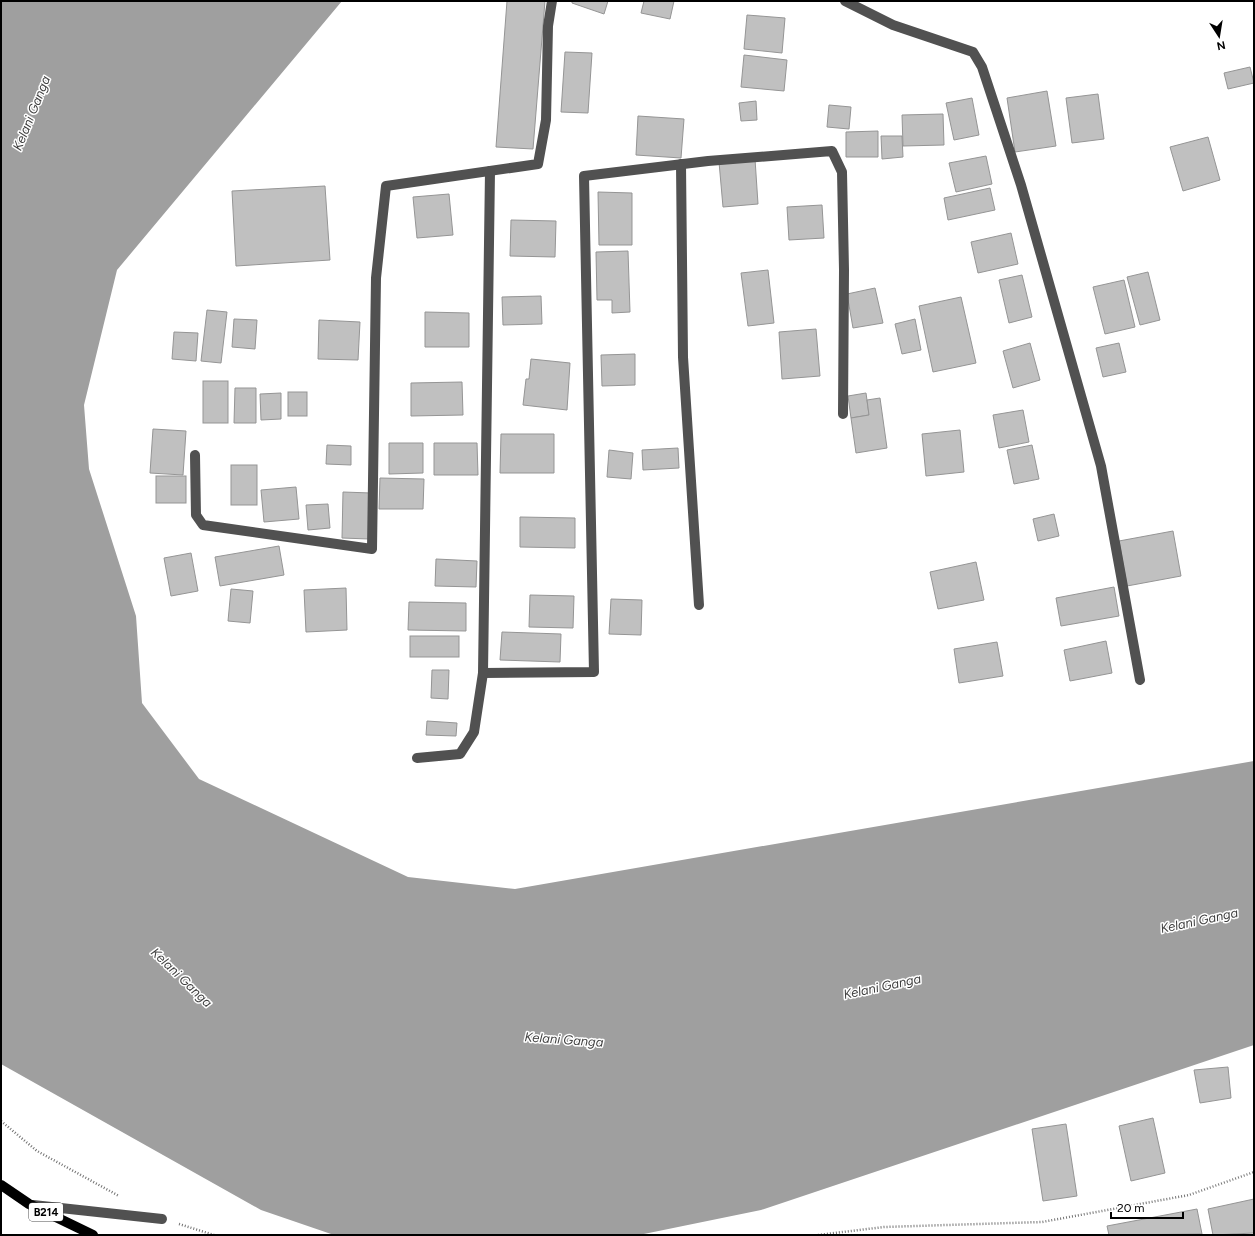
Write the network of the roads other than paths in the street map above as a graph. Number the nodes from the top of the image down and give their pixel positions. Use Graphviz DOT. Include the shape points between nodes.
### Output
graph roads {
  1 [pos="552,1"];
  2 [pos="845,1"];
  3 [pos="681,164"];
  4 [pos="490,171"];
  5 [pos="843,414"];
  6 [pos="195,456"];
  7 [pos="699,605"];
  8 [pos="483,673"];
  9 [pos="1140,680"];
  10 [pos="417,758"];
  11 [pos="1,1185"];
  12 [pos="29,1204"];
  13 [pos="162,1219"];
  14 [pos="93,1235"];
  1 -- 4 [label="street" via="548,26 546,120 538,164"];
  2 -- 9 [label="street" via="894,25 974,52 982,67 1021,185 1101,466"];
  3 -- 5 [label="street" via="832,151 842,172"];
  3 -- 7 [label="street" via="683,357"];
  3 -- 8 [label="street" via="584,176 594,672"];
  4 -- 6 [label="street" via="386,186 376,278 372,549 203,525 196,515"];
  4 -- 8 [label="street"];
  8 -- 10 [label="street" via="474,732 460,754"];
  11 -- 12 [label="main road, B214"];
  12 -- 13 [label="street"];
  12 -- 14 [label="main road, B214"];
}
